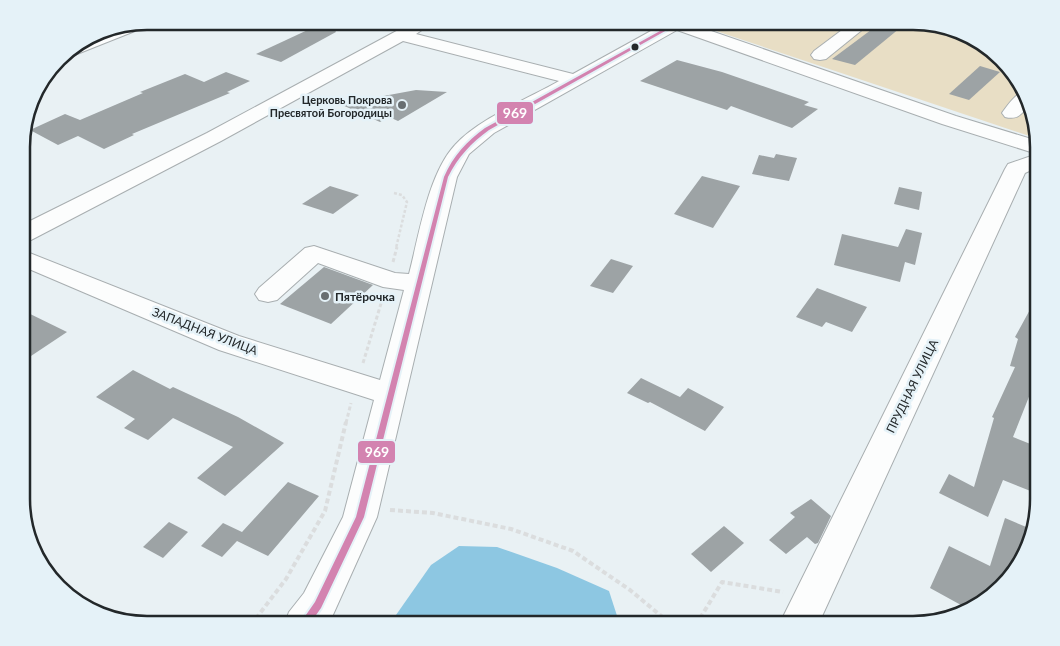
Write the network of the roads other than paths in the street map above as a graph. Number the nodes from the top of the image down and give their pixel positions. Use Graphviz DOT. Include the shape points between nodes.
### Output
graph roads {
  1 [pos="410,30"];
  2 [pos="665,30"];
  3 [pos="698,30"];
  4 [pos="853,30"];
  5 [pos="401,35"];
  6 [pos="820,55"];
  7 [pos="576,80"];
  8 [pos="1021,102"];
  9 [pos="1012,113"];
  10 [pos="1030,145"];
  11 [pos="1030,163"];
  12 [pos="30,231"];
  13 [pos="30,260"];
  14 [pos="420,283"];
  15 [pos="268,294"];
  16 [pos="392,395"];
  17 [pos="310,616"];
  18 [pos="802,616"];
  1 -- 5 [label="street"];
  2 -- 7 [label="street"];
  3 -- 10 [label="street" via="949,120"];
  4 -- 6 [label="street"];
  5 -- 7 [label="street"];
  5 -- 12 [label="street" via="214,137"];
  7 -- 14 [label="street" via="487,129 465,144 453,159"];
  8 -- 9 [label="street"];
  11 -- 18 [label="street, ПРУДНАЯ УЛИЦА" via="1016,169"];
  13 -- 16 [label="street, ЗАПАДНАЯ УЛИЦА" via="229,343"];
  14 -- 15 [label="street" via="389,280 314,254"];
  14 -- 16 [label="street"];
  16 -- 17 [label="street" via="360,517"];
}
